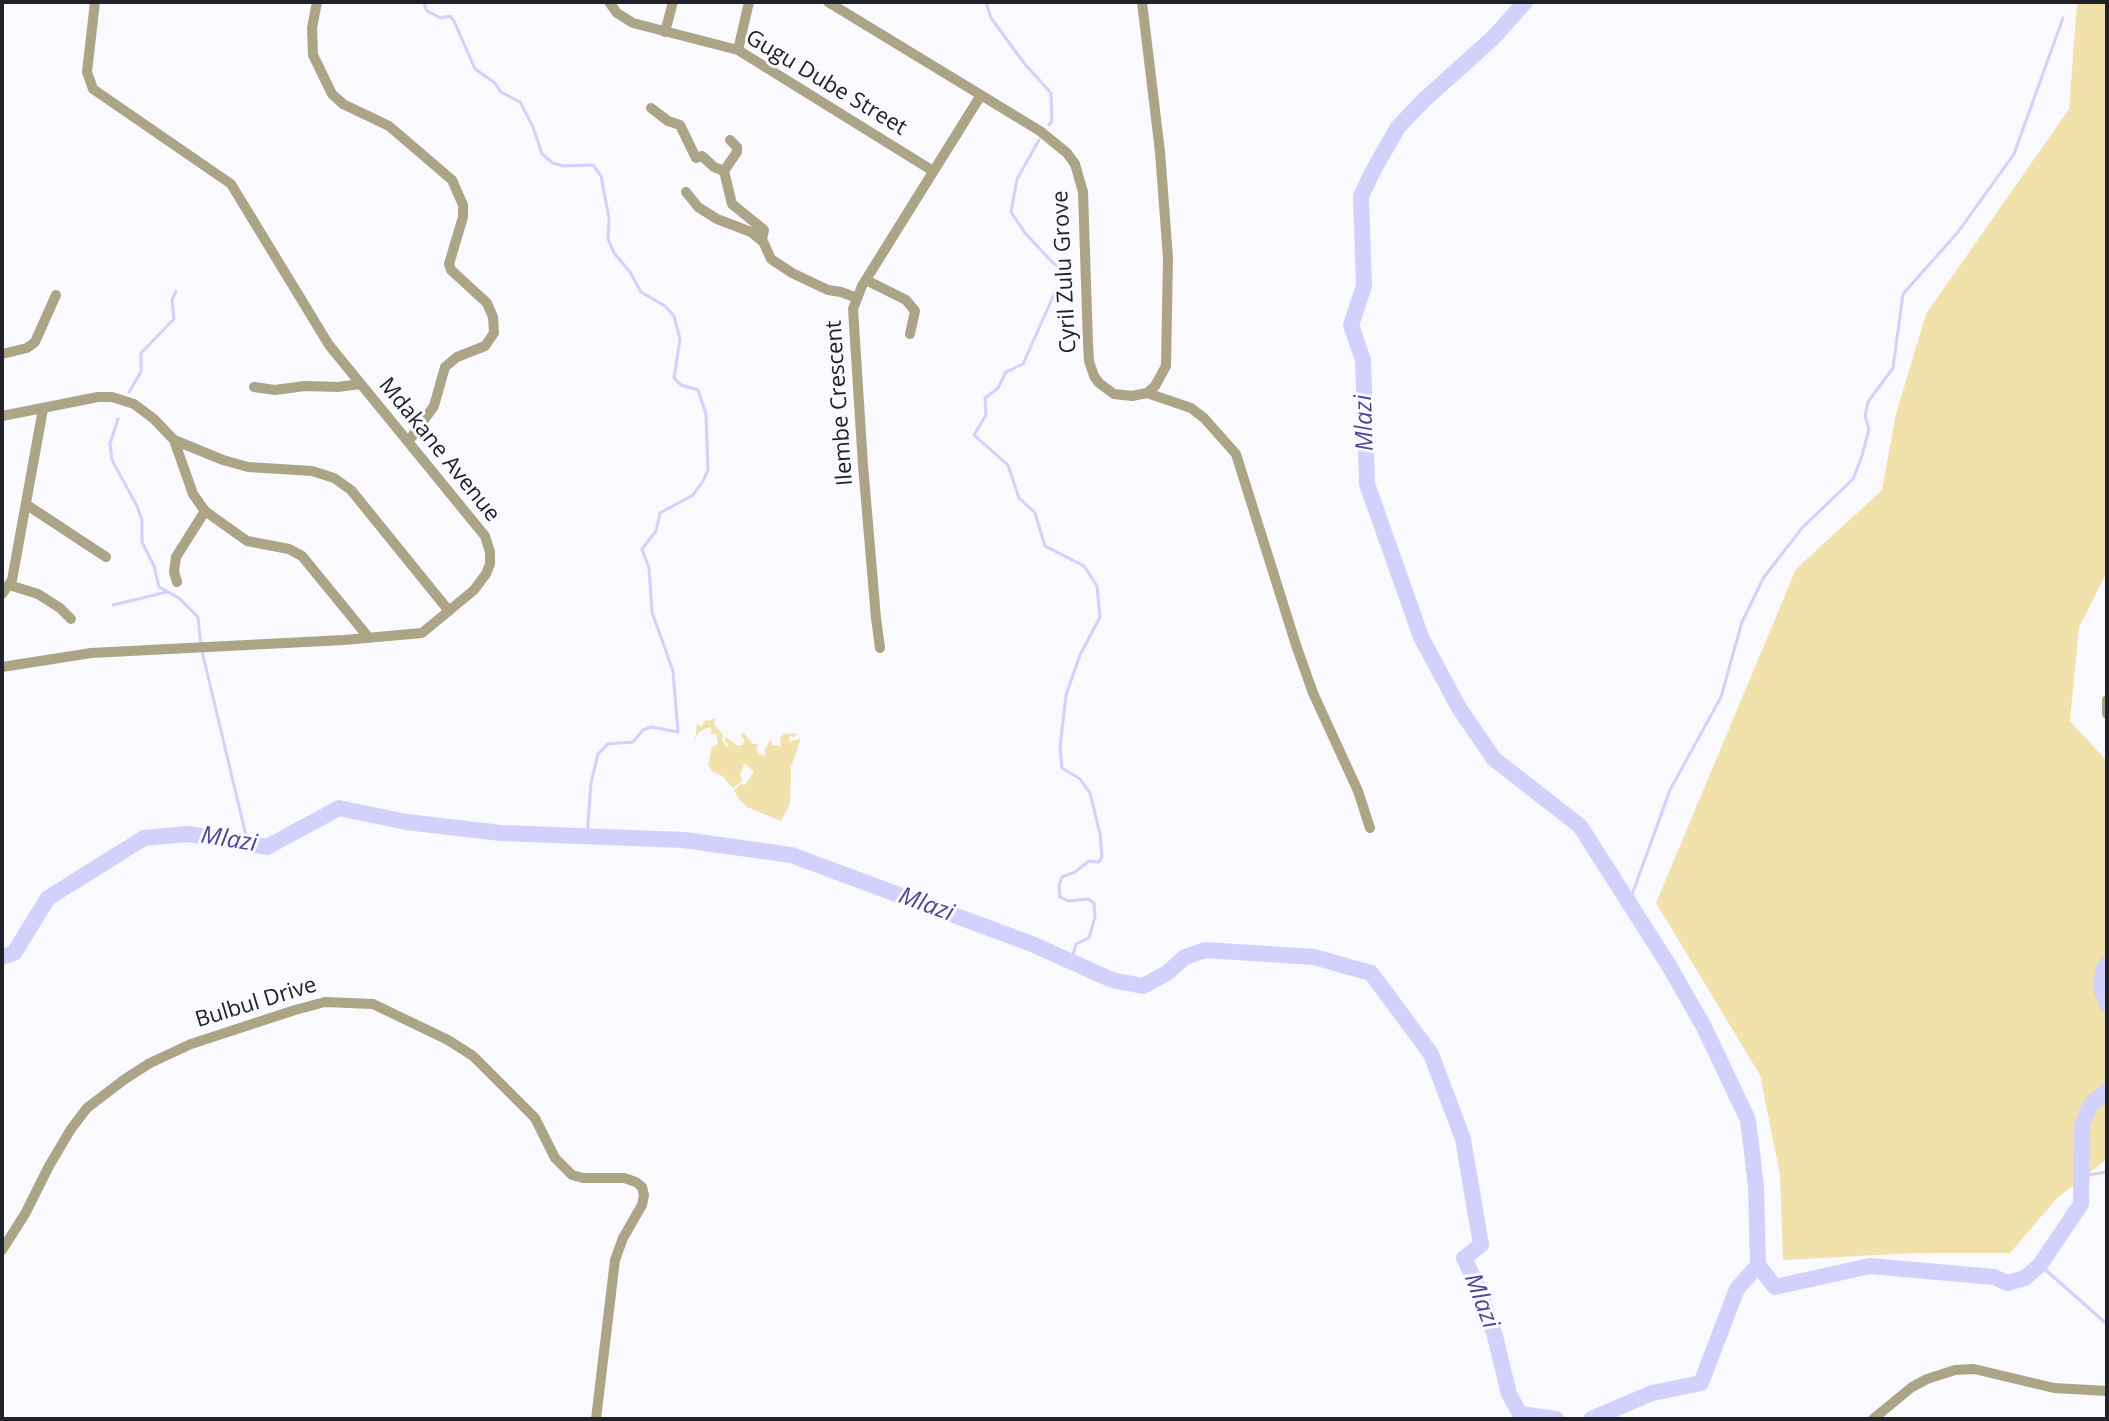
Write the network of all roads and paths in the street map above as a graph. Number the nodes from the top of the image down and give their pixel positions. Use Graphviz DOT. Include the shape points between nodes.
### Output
graph roads {
  1 [pos="95,2"];
  2 [pos="317,2"];
  3 [pos="609,2"];
  4 [pos="673,2"];
  5 [pos="749,2"];
  6 [pos="828,2"];
  7 [pos="1142,2"];
  8 [pos="665,32"];
  9 [pos="738,50"];
  10 [pos="981,95"];
  11 [pos="651,108"];
  12 [pos="730,140"];
  13 [pos="724,171"];
  14 [pos="933,171"];
  15 [pos="686,192"];
  16 [pos="763,242"];
  17 [pos="866,280"];
  18 [pos="56,295"];
  19 [pos="857,298"];
  20 [pos="910,334"];
  21 [pos="2,354"];
  22 [pos="360,384"];
  23 [pos="254,387"];
  24 [pos="1147,393"];
  25 [pos="43,409"];
  26 [pos="2,416"];
  27 [pos="174,440"];
  28 [pos="408,442"];
  29 [pos="27,505"];
  30 [pos="205,511"];
  31 [pos="106,557"];
  32 [pos="177,582"];
  33 [pos="9,585"];
  34 [pos="2,594"];
  35 [pos="449,611"];
  36 [pos="71,619"];
  37 [pos="369,638"];
  38 [pos="880,648"];
  39 [pos="2,667"];
  40 [pos="2107,700"];
  41 [pos="2107,714"];
  42 [pos="1370,828"];
  43 [pos="2,1250"];
  44 [pos="2107,1391"];
  45 [pos="596,1419"];
  46 [pos="1873,1419"];
  1 -- 22 [label="street, Mdakane Avenue" via="87,72 93,89 231,184 324,338"];
  2 -- 28 [label="street" via="313,55 332,94 389,126 452,180 463,217 449,264 487,303 493,317 490,341 445,367 434,406"];
  3 -- 8 [label="street, Gugu Dube Street" via="624,18"];
  4 -- 8 [label="street"];
  5 -- 9 [label="street"];
  6 -- 10 [label="street, Cyril Zulu Grove"];
  7 -- 24 [label="street" via="1168,258 1166,366"];
  8 -- 9 [label="street, Gugu Dube Street"];
  9 -- 14 [label="street, Gugu Dube Street"];
  10 -- 14 [label="street, Ilembe Crescent"];
  10 -- 24 [label="street, Cyril Zulu Grove" via="1040,131 1075,164 1083,192 1090,368 1114,394"];
  11 -- 13 [label="street" via="680,125 696,158 702,156"];
  12 -- 13 [label="street" via="737,152"];
  13 -- 16 [label="street" via="732,204 764,230"];
  14 -- 17 [label="street, Ilembe Crescent"];
  15 -- 16 [label="street" via="698,207"];
  16 -- 19 [label="street" via="771,259 792,273"];
  17 -- 19 [label="street, Ilembe Crescent"];
  17 -- 20 [label="street" via="906,300 915,311"];
  18 -- 21 [label="street" via="35,342"];
  19 -- 38 [label="street, Ilembe Crescent" via="853,331"];
  22 -- 23 [label="street"];
  22 -- 28 [label="street, Mdakane Avenue"];
  24 -- 42 [label="street, Cyril Zulu Grove" via="1191,408 1236,454 1313,693"];
  25 -- 26 [label="street"];
  25 -- 27 [label="street" via="98,397 123,400 154,419"];
  25 -- 29 [label="street"];
  27 -- 30 [label="street" via="193,494"];
  27 -- 35 [label="street" via="236,465 312,471 342,483"];
  28 -- 35 [label="street, Mdakane Avenue" via="488,543 486,574"];
  29 -- 31 [label="street"];
  29 -- 33 [label="street"];
  30 -- 32 [label="street" via="176,557"];
  30 -- 37 [label="street" via="247,541 302,556"];
  33 -- 34 [label="street"];
  33 -- 36 [label="street" via="38,594"];
  35 -- 37 [label="street, Mdakane Avenue" via="422,633"];
  37 -- 39 [label="street, Mdakane Avenue" via="91,653"];
  40 -- 41 [label="street"];
  43 -- 45 [label="street, Bulbul Drive" via="82,1115 137,1071 191,1044 295,1010 325,1002 373,1004 473,1056 535,1118 555,1158 572,1175 624,1178 642,1187 642,1205 615,1260"];
  44 -- 46 [label="street" via="2054,1388 1974,1369 1955,1370 1912,1387"];
}
